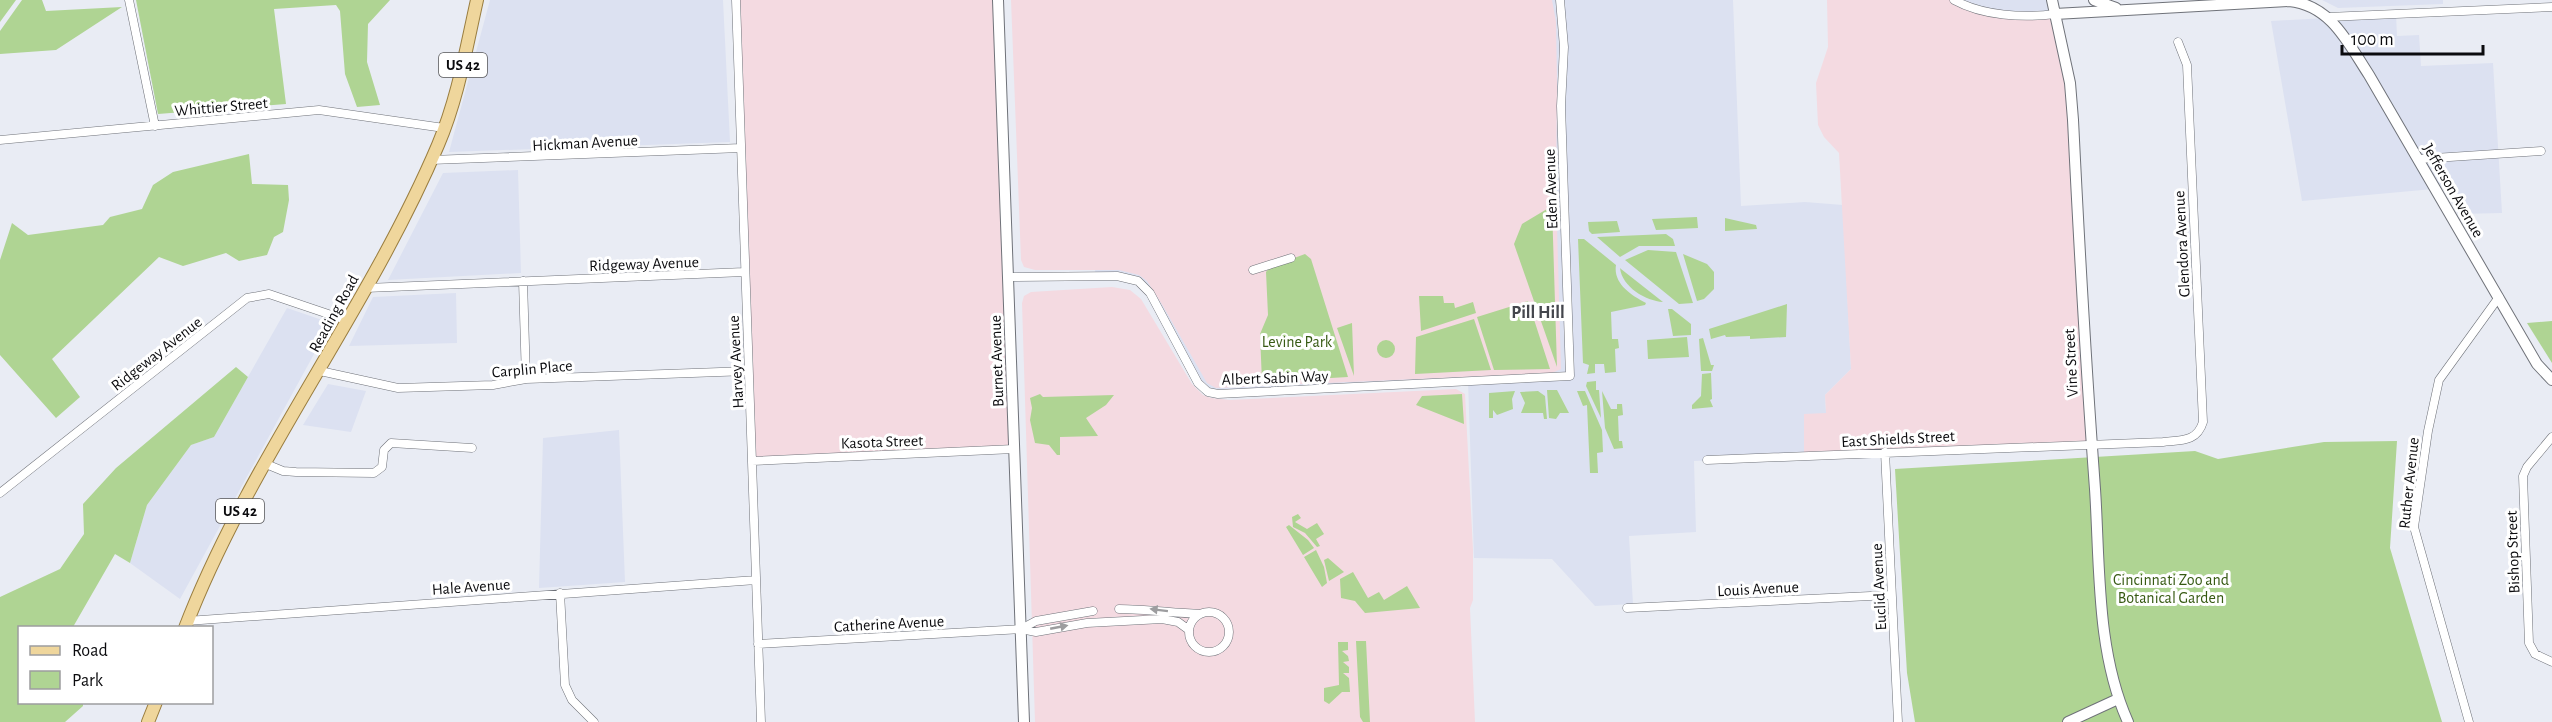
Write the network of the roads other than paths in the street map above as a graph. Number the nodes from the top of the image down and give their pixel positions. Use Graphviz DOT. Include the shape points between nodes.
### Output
graph roads {
  1 [pos="129,0"];
  2 [pos="477,0"];
  3 [pos="736,0"];
  4 [pos="998,0"];
  5 [pos="1560,0"];
  6 [pos="1954,0"];
  7 [pos="2052,0"];
  8 [pos="2094,0"];
  9 [pos="2552,8"];
  10 [pos="2119,9"];
  11 [pos="2055,14"];
  12 [pos="2328,17"];
  13 [pos="2178,42"];
  14 [pos="155,126"];
  15 [pos="444,128"];
  16 [pos="0,140"];
  17 [pos="741,148"];
  18 [pos="2541,152"];
  19 [pos="2419,159"];
  20 [pos="431,160"];
  21 [pos="1291,258"];
  22 [pos="1253,270"];
  23 [pos="744,272"];
  24 [pos="1008,278"];
  25 [pos="523,281"];
  26 [pos="366,288"];
  27 [pos="2499,297"];
  28 [pos="346,320"];
  29 [pos="320,371"];
  30 [pos="748,371"];
  31 [pos="1570,376"];
  32 [pos="526,379"];
  33 [pos="2552,380"];
  34 [pos="2552,437"];
  35 [pos="2189,440"];
  36 [pos="2091,444"];
  37 [pos="472,448"];
  38 [pos="1014,449"];
  39 [pos="1885,452"];
  40 [pos="1707,460"];
  41 [pos="752,461"];
  42 [pos="266,464"];
  43 [pos="0,493"];
  44 [pos="756,580"];
  45 [pos="560,593"];
  46 [pos="1891,595"];
  47 [pos="1627,608"];
  48 [pos="1119,609"];
  49 [pos="1094,611"];
  50 [pos="1200,614"];
  51 [pos="186,624"];
  52 [pos="1021,630"];
  53 [pos="1189,630"];
  54 [pos="758,644"];
  55 [pos="2552,662"];
  56 [pos="2118,699"];
  57 [pos="155,704"];
  58 [pos="148,722"];
  59 [pos="594,722"];
  60 [pos="761,722"];
  61 [pos="1024,722"];
  62 [pos="1898,722"];
  63 [pos="2068,722"];
  64 [pos="2128,722"];
  65 [pos="2469,722"];
  1 -- 14 [label="street"];
  2 -- 15 [label="main road, Reading Road / US 42" via="460,82"];
  3 -- 17 [label="street, Harvey Avenue"];
  4 -- 24 [label="street, Burnet Avenue"];
  5 -- 31 [label="street, Eden Avenue"];
  6 -- 11 [label="street" via="2000,13"];
  7 -- 11 [label="street, Vine Street"];
  8 -- 10 [label="street"];
  9 -- 12 [label="street"];
  10 -- 11 [label="street"];
  10 -- 12 [label="street" via="2289,1 2306,4"];
  11 -- 36 [label="street, Vine Street" via="2070,83"];
  12 -- 19 [label="street, Jefferson Avenue" via="2369,75"];
  13 -- 35 [label="street, Glendora Avenue" via="2187,66 2203,422"];
  14 -- 15 [label="street, Whittier Street" via="319,110"];
  14 -- 16 [label="street, Whittier Street"];
  15 -- 20 [label="main road, Reading Road / US 42"];
  17 -- 20 [label="street, Hickman Avenue"];
  17 -- 23 [label="street, Harvey Avenue"];
  18 -- 19 [label="street"];
  19 -- 27 [label="street, Jefferson Avenue"];
  20 -- 26 [label="main road, Reading Road / US 42"];
  21 -- 22 [label="street"];
  23 -- 25 [label="street, Ridgeway Avenue"];
  23 -- 30 [label="street, Harvey Avenue"];
  24 -- 31 [label="street, Albert Sabin Way" via="1095,275 1138,281 1150,293 1198,383 1208,392 1218,394"];
  24 -- 38 [label="street, Burnet Avenue"];
  25 -- 26 [label="street, Ridgeway Avenue"];
  25 -- 32 [label="street"];
  26 -- 28 [label="main road, Reading Road / US 42"];
  27 -- 33 [label="street, Jefferson Avenue" via="2537,364"];
  27 -- 65 [label="street, Ruther Avenue" via="2439,380 2414,527"];
  28 -- 29 [label="main road, Reading Road / US 42"];
  28 -- 43 [label="street, Ridgeway Avenue" via="269,294 247,298"];
  29 -- 32 [label="street, Carplin Place" via="398,388 493,385"];
  29 -- 42 [label="main road, Reading Road / US 42"];
  30 -- 32 [label="street, Carplin Place"];
  30 -- 41 [label="street, Harvey Avenue"];
  34 -- 55 [label="street, Bishop Street" via="2523,476 2529,643 2535,654"];
  35 -- 36 [label="street, East Shields Street"];
  36 -- 39 [label="street, East Shields Street"];
  36 -- 56 [label="street, Vine Street" via="2105,624"];
  37 -- 42 [label="street" via="391,443 384,450 382,467 374,473 283,471"];
  38 -- 41 [label="street, Kasota Street"];
  38 -- 52 [label="street, Burnet Avenue"];
  39 -- 40 [label="street, East Shields Street"];
  39 -- 46 [label="street, Euclid Avenue"];
  41 -- 44 [label="street, Harvey Avenue"];
  42 -- 51 [label="main road, Reading Road / US 42" via="212,560"];
  44 -- 45 [label="street, Hale Avenue"];
  44 -- 54 [label="street, Harvey Avenue"];
  45 -- 51 [label="street, Hale Avenue"];
  45 -- 59 [label="street" via="566,686 572,700"];
  46 -- 47 [label="street, Louis Avenue"];
  46 -- 62 [label="street, Euclid Avenue"];
  50 -- 48 [label="street, one-way"];
  49 -- 52 [label="street, Catherine Avenue" via="1035,621"];
  50 -- 53 [label="street"];
  50 -- 53 [label="street" via="1212,612 1223,618 1229,630 1226,643 1215,651 1202,651 1192,643"];
  52 -- 53 [label="street, Catherine Avenue, one-way" via="1036,632 1087,623 1162,620 1178,622"];
  52 -- 54 [label="street, Catherine Avenue"];
  52 -- 61 [label="street, Burnet Avenue"];
  54 -- 60 [label="street, Harvey Avenue"];
  56 -- 63 [label="street"];
  56 -- 64 [label="street, Vine Street"];
  57 -- 58 [label="main road"];
}
